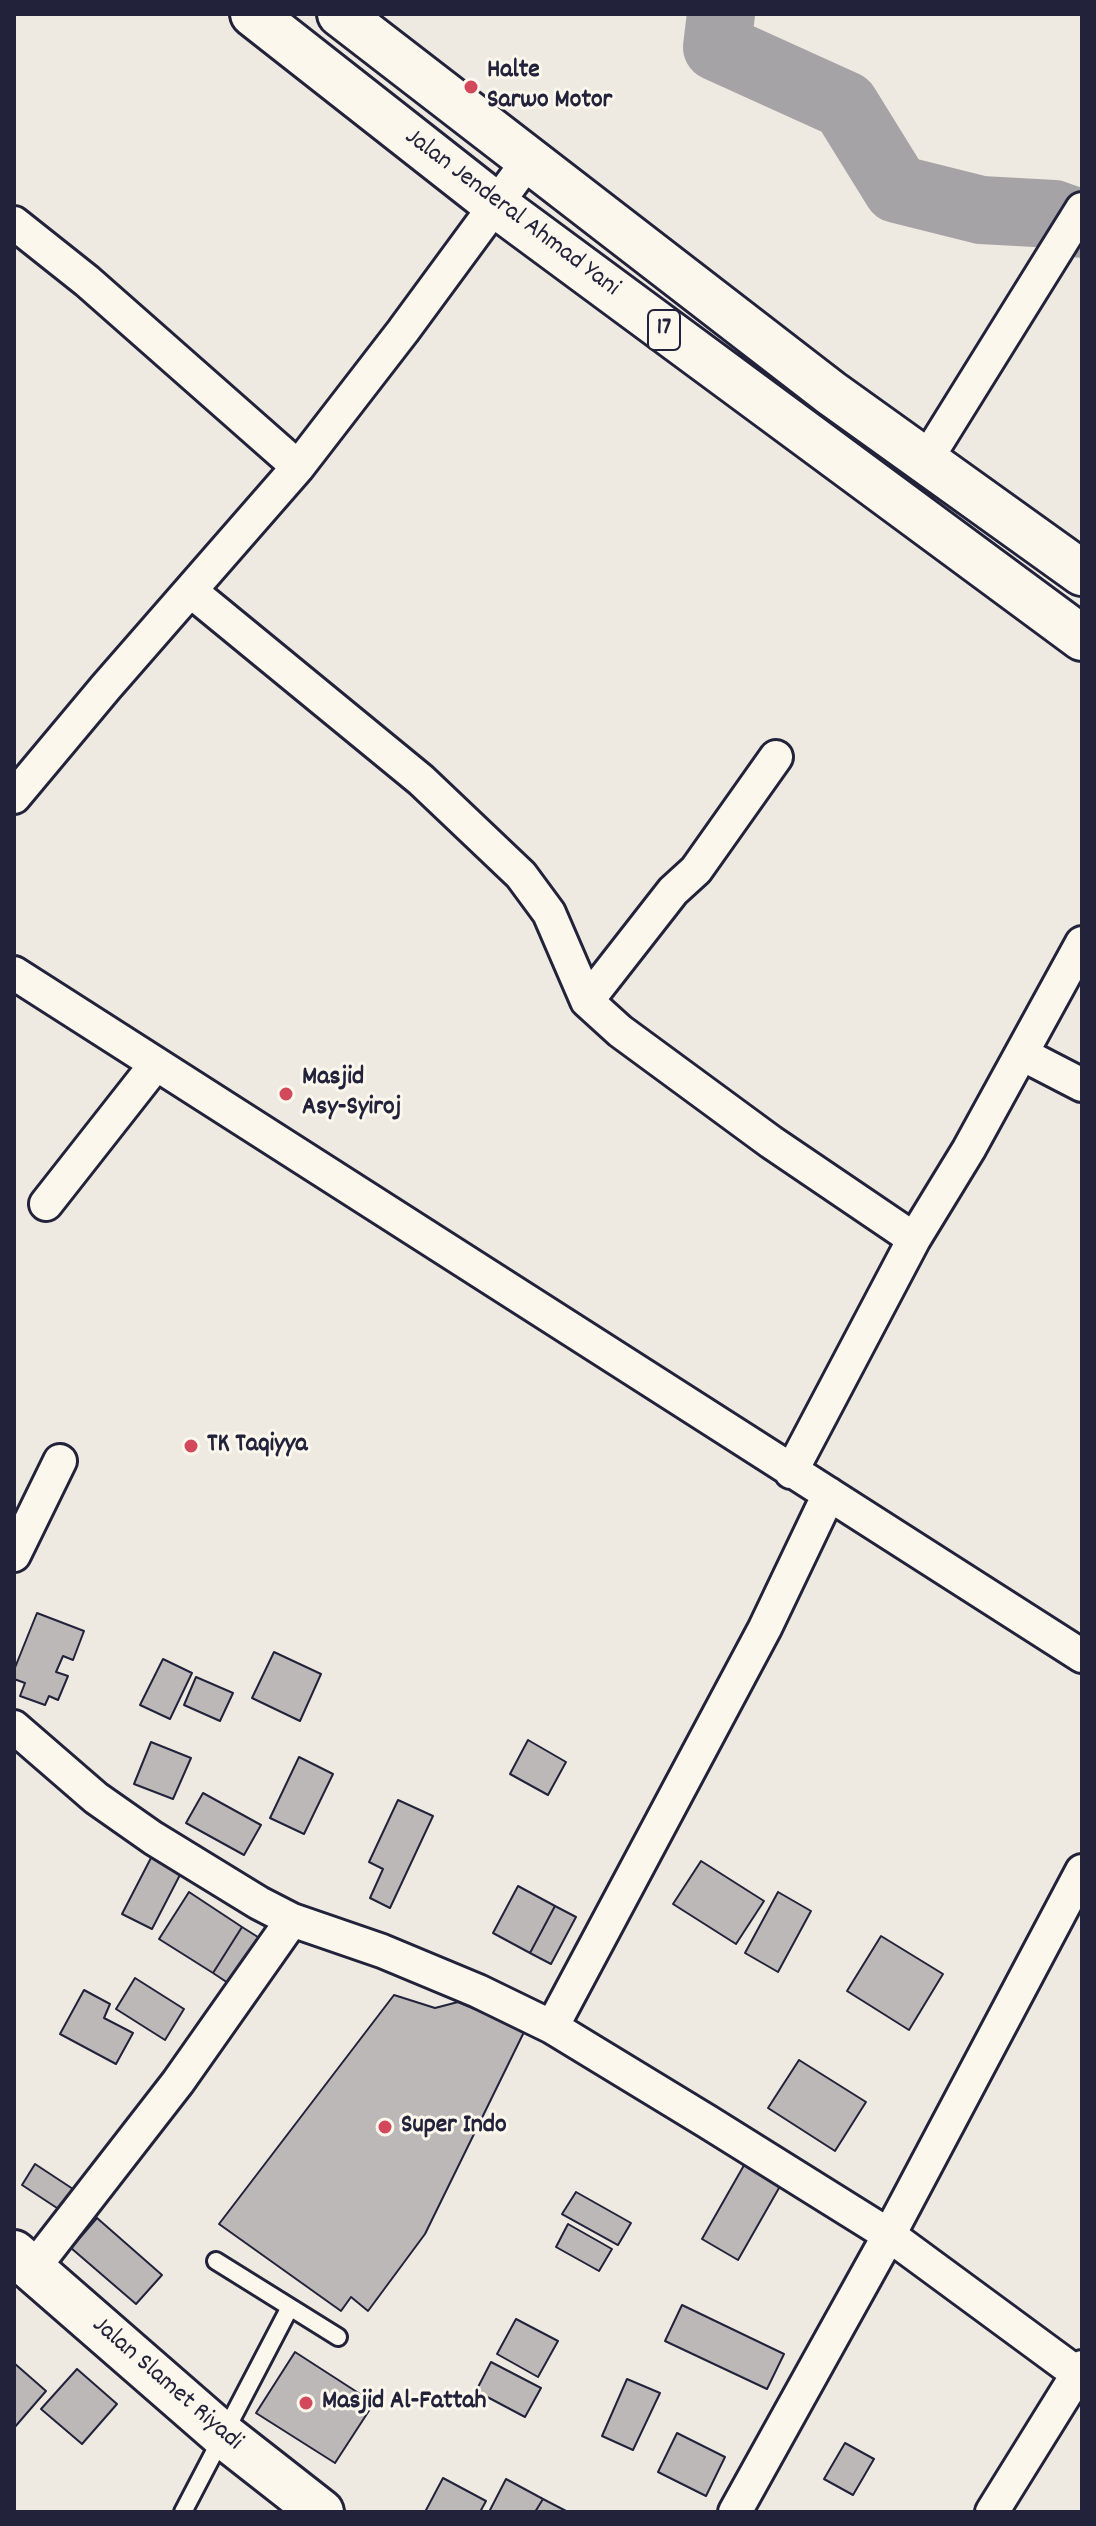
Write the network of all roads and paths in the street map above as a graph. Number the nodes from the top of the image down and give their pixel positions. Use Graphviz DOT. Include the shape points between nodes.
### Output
graph roads {
  1 [pos="253,14"];
  2 [pos="340,14"];
  3 [pos="528,161"];
  4 [pos="496,205"];
  5 [pos="1082,209"];
  6 [pos="14,223"];
  7 [pos="926,460"];
  8 [pos="298,467"];
  9 [pos="1082,573"];
  10 [pos="192,592"];
  11 [pos="1082,638"];
  12 [pos="776,757"];
  13 [pos="14,797"];
  14 [pos="1082,943"];
  15 [pos="14,973"];
  16 [pos="587,1001"];
  17 [pos="1022,1054"];
  18 [pos="156,1064"];
  19 [pos="1082,1085"];
  20 [pos="46,1204"];
  21 [pos="914,1239"];
  22 [pos="60,1461"];
  23 [pos="791,1472"];
  24 [pos="829,1494"];
  25 [pos="14,1555"];
  26 [pos="1082,1656"];
  27 [pos="14,1727"];
  28 [pos="1082,1871"];
  29 [pos="292,1920"];
  30 [pos="552,2027"];
  31 [pos="889,2235"];
  32 [pos="23,2261"];
  33 [pos="216,2261"];
  34 [pos="289,2309"];
  35 [pos="338,2337"];
  36 [pos="1081,2373"];
  37 [pos="224,2436"];
  38 [pos="183,2512"];
  39 [pos="321,2512"];
  40 [pos="735,2512"];
  41 [pos="992,2512"];
  1 -- 4 [label="main road, Jalan Jenderal Ahmad Yani / 17"];
  2 -- 3 [label="main road, Jalan Jenderal Ahmad Yani / 17"];
  3 -- 4 [label="street"];
  3 -- 7 [label="main road, Jalan Jenderal Ahmad Yani / 17"];
  4 -- 8 [label="street"];
  4 -- 11 [label="main road, Jalan Jenderal Ahmad Yani / 17"];
  5 -- 7 [label="street"];
  6 -- 8 [label="street"];
  7 -- 9 [label="main road, Jalan Jenderal Ahmad Yani / 17"];
  8 -- 10 [label="street"];
  10 -- 13 [label="street"];
  10 -- 16 [label="street" via="411,770 521,875 549,913"];
  12 -- 16 [label="street" via="696,870 673,891"];
  14 -- 17 [label="street"];
  15 -- 18 [label="street"];
  16 -- 21 [label="street" via="771,1142"];
  17 -- 19 [label="street"];
  17 -- 21 [label="street"];
  18 -- 20 [label="street"];
  18 -- 23 [label="street"];
  21 -- 23 [label="street"];
  22 -- 25 [label="street"];
  23 -- 24 [label="street"];
  24 -- 26 [label="street"];
  24 -- 30 [label="street" via="765,1628"];
  27 -- 29 [label="street" via="96,1798 153,1838"];
  28 -- 31 [label="street"];
  29 -- 30 [label="street" via="437,1974"];
  29 -- 32 [label="street" via="178,2082"];
  30 -- 31 [label="street"];
  31 -- 36 [label="street"];
  31 -- 40 [label="street"];
  32 -- 37 [label="main road, Jalan Slamet Riyadi"];
  33 -- 34 [label="lane"];
  34 -- 35 [label="lane"];
  34 -- 37 [label="lane"];
  36 -- 41 [label="street"];
  37 -- 38 [label="lane"];
  37 -- 39 [label="main road, Jalan Slamet Riyadi"];
}
